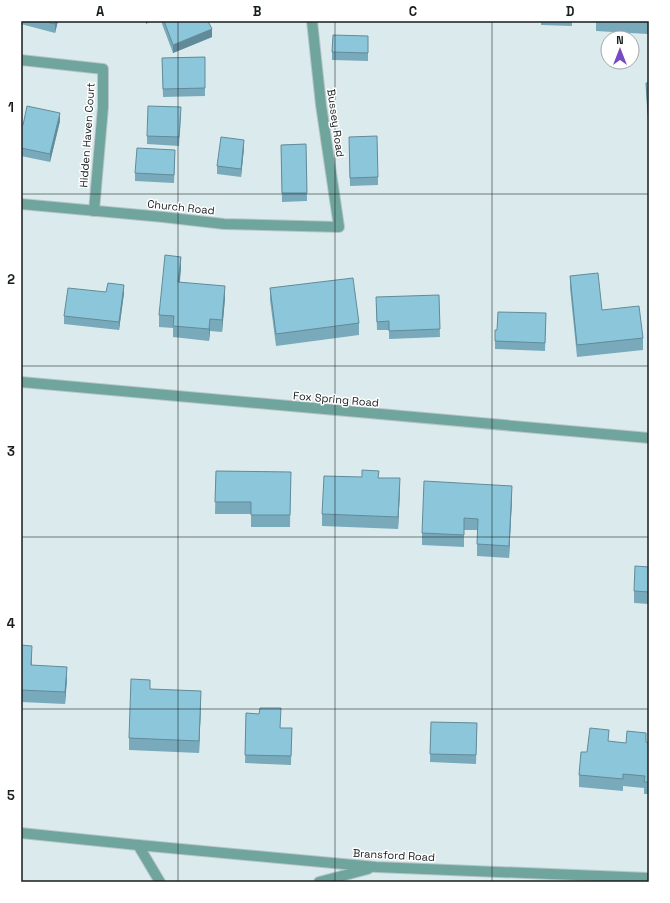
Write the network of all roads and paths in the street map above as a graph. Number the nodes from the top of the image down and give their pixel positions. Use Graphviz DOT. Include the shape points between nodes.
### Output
graph roads {
  1 [pos="312,21"];
  2 [pos="21,60"];
  3 [pos="21,204"];
  4 [pos="94,211"];
  5 [pos="339,227"];
  6 [pos="21,382"];
  7 [pos="649,438"];
  8 [pos="21,833"];
  9 [pos="138,845"];
  10 [pos="376,867"];
  11 [pos="649,878"];
  12 [pos="160,882"];
  13 [pos="319,882"];
  1 -- 5 [label="street, Bussey Road"];
  2 -- 4 [label="street, Hidden Haven Court" via="103,70 103,107"];
  3 -- 4 [label="street, Church Road"];
  4 -- 5 [label="street, Church Road" via="224,224"];
  6 -- 7 [label="street, Fox Spring Road"];
  8 -- 9 [label="street, Bransford Road"];
  9 -- 10 [label="street, Bransford Road"];
  9 -- 12 [label="street"];
  10 -- 11 [label="street, Bransford Road"];
  10 -- 13 [label="street"];
}
